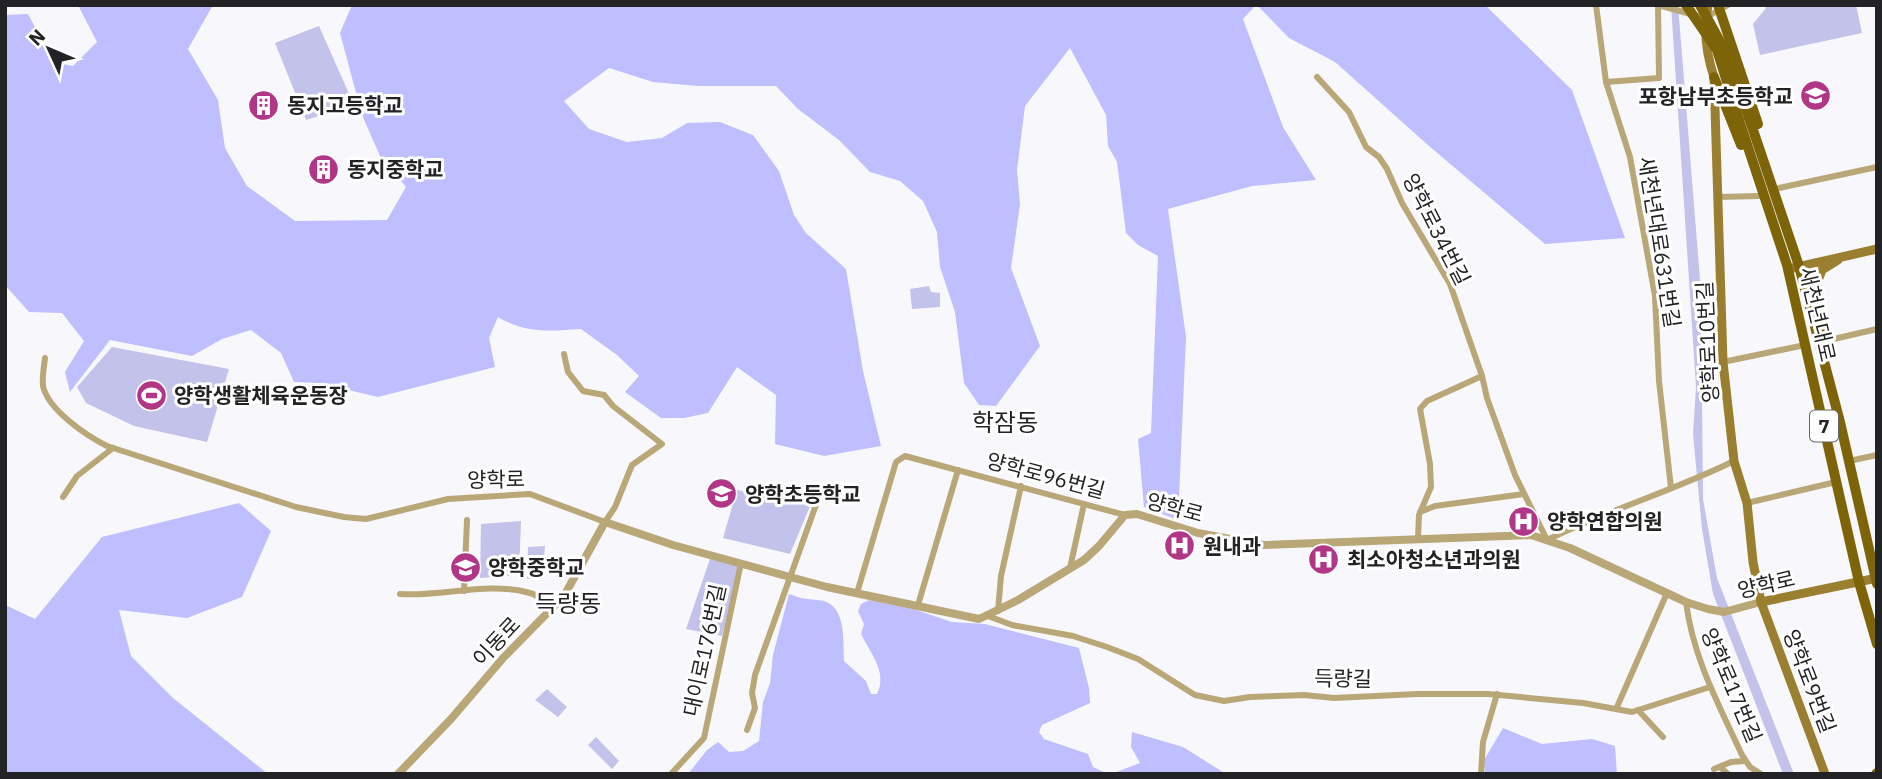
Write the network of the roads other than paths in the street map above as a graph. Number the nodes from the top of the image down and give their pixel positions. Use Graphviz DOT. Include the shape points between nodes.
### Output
graph roads {
  1 [pos="1597,5"];
  2 [pos="1658,5"];
  3 [pos="1686,5"];
  4 [pos="1700,5"];
  5 [pos="1718,6"];
  6 [pos="1705,18"];
  7 [pos="1732,47"];
  8 [pos="1710,66"];
  9 [pos="1317,77"];
  10 [pos="1714,77"];
  11 [pos="1606,82"];
  12 [pos="1744,119"];
  13 [pos="1877,167"];
  14 [pos="1779,188"];
  15 [pos="1718,197"];
  16 [pos="1759,197"];
  17 [pos="1877,249"];
  18 [pos="1841,257"];
  19 [pos="1802,266"];
  20 [pos="1788,267"];
  21 [pos="1813,294"];
  22 [pos="1877,329"];
  23 [pos="1825,341"];
  24 [pos="1804,345"];
  25 [pos="564,354"];
  26 [pos="44,358"];
  27 [pos="1723,362"];
  28 [pos="1826,366"];
  29 [pos="1482,376"];
  30 [pos="113,448"];
  31 [pos="1877,455"];
  32 [pos="1734,461"];
  33 [pos="1849,461"];
  34 [pos="958,470"];
  35 [pos="1836,482"];
  36 [pos="1021,486"];
  37 [pos="1671,488"];
  38 [pos="1524,494"];
  39 [pos="63,497"];
  40 [pos="817,502"];
  41 [pos="1746,503"];
  42 [pos="1084,504"];
  43 [pos="1420,512"];
  44 [pos="1125,514"];
  45 [pos="467,520"];
  46 [pos="605,522"];
  47 [pos="1418,538"];
  48 [pos="1547,540"];
  49 [pos="741,563"];
  50 [pos="1070,568"];
  51 [pos="791,577"];
  52 [pos="1876,580"];
  53 [pos="1859,582"];
  54 [pos="464,592"];
  55 [pos="857,593"];
  56 [pos="1667,593"];
  57 [pos="400,594"];
  58 [pos="1686,602"];
  59 [pos="1761,602"];
  60 [pos="918,605"];
  61 [pos="553,606"];
  62 [pos="998,611"];
  63 [pos="988,616"];
  64 [pos="1876,643"];
  65 [pos="1710,687"];
  66 [pos="1497,694"];
  67 [pos="1617,707"];
  68 [pos="1637,710"];
  69 [pos="747,730"];
  70 [pos="1663,737"];
  71 [pos="1745,761"];
  72 [pos="398,774"];
  73 [pos="671,774"];
  74 [pos="1481,774"];
  75 [pos="1728,774"];
  76 [pos="1761,774"];
  77 [pos="1825,774"];
  1 -- 11 [label="street, 새천년대로631번길"];
  2 -- 6 [label="street"];
  2 -- 11 [label="street" via="1659,78"];
  3 -- 12 [label="main road, 새천년대로, bridge" via="1717,50"];
  4 -- 12 [label="main road, 새천년대로, bridge" via="1723,47"];
  5 -- 6 [label="main road, 양학로10번길"];
  5 -- 7 [label="main road"];
  6 -- 8 [label="main road, 양학로10번길"];
  7 -- 8 [label="main road" via="1715,56"];
  7 -- 14 [label="main road"];
  8 -- 10 [label="main road, 양학로10번길"];
  9 -- 29 [label="street, 양학로34번길" via="1349,112 1366,147 1387,169 1450,284"];
  10 -- 15 [label="main road, 양학로10번길"];
  10 -- 16 [label="main road"];
  11 -- 37 [label="street, 새천년대로631번길" via="1630,157 1655,296"];
  12 -- 19 [label="main road, 새천년대로"];
  12 -- 20 [label="main road, 새천년대로 / 7"];
  13 -- 14 [label="street"];
  14 -- 19 [label="main road"];
  15 -- 16 [label="street"];
  15 -- 27 [label="main road, 양학로10번길"];
  16 -- 20 [label="main road" via="1779,257"];
  17 -- 18 [label="main road"];
  18 -- 19 [label="main road"];
  18 -- 21 [label="main road" via="1822,270"];
  19 -- 20 [label="main road"];
  19 -- 21 [label="main road"];
  19 -- 28 [label="main road, 새천년대로 / 7"];
  20 -- 24 [label="main road, 새천년대로 / 7"];
  21 -- 23 [label="main road"];
  22 -- 23 [label="street"];
  23 -- 28 [label="main road"];
  24 -- 27 [label="street"];
  24 -- 35 [label="main road, 새천년대로 / 7"];
  25 -- 46 [label="street" via="568,372 583,391 604,395 662,444 632,465"];
  26 -- 30 [label="street, 양학로" via="44,389 54,404 89,437"];
  27 -- 32 [label="main road, 양학로10번길"];
  28 -- 33 [label="main road, 새천년대로 / 7"];
  29 -- 38 [label="street, 양학로34번길"];
  29 -- 43 [label="street" via="1427,401 1420,409 1431,487"];
  30 -- 39 [label="street" via="76,476"];
  30 -- 46 [label="street, 양학로" via="296,507 344,517 366,519 448,499 530,494"];
  31 -- 33 [label="street"];
  32 -- 37 [label="street"];
  32 -- 41 [label="main road, 양학로10번길"];
  33 -- 52 [label="main road, 새천년대로 / 7"];
  34 -- 36 [label="street, 양학로96번길"];
  34 -- 55 [label="street, 양학로96번길" via="905,456 896,462"];
  34 -- 60 [label="street, 양학로96번길"];
  35 -- 41 [label="street"];
  35 -- 53 [label="main road, 새천년대로 / 7"];
  36 -- 42 [label="street, 양학로96번길"];
  36 -- 62 [label="street"];
  37 -- 48 [label="street"];
  38 -- 43 [label="street"];
  38 -- 48 [label="street, 양학로34번길"];
  40 -- 51 [label="street"];
  41 -- 59 [label="main road, 양학로10번길"];
  42 -- 44 [label="street, 양학로96번길"];
  42 -- 50 [label="street"];
  43 -- 47 [label="street"];
  44 -- 47 [label="street, 양학로" via="1263,545"];
  44 -- 50 [label="street, 양학로" via="1099,546"];
  45 -- 54 [label="street"];
  46 -- 49 [label="street, 양학로"];
  46 -- 61 [label="street, 이동로" via="564,596"];
  47 -- 48 [label="street, 양학로" via="1531,536"];
  48 -- 56 [label="street, 양학로"];
  49 -- 51 [label="street, 양학로"];
  49 -- 73 [label="street, 대이로176번길" via="704,738"];
  50 -- 62 [label="street, 양학로"];
  51 -- 55 [label="street, 양학로"];
  51 -- 69 [label="street" via="755,675 755,708"];
  52 -- 53 [label="main road, 양학로"];
  53 -- 59 [label="main road, 양학로"];
  53 -- 64 [label="main road, 새천년대로 / 7"];
  54 -- 57 [label="street"];
  54 -- 61 [label="street" via="531,593"];
  55 -- 60 [label="street, 양학로"];
  56 -- 58 [label="street, 양학로"];
  56 -- 67 [label="street"];
  58 -- 59 [label="street, 양학로" via="1724,612"];
  58 -- 65 [label="street, 양학로17번길" via="1689,631"];
  59 -- 77 [label="main road, 양학로9번길"];
  60 -- 63 [label="street, 양학로" via="979,619"];
  61 -- 72 [label="street, 이동로"];
  62 -- 63 [label="street, 양학로"];
  63 -- 66 [label="street, 득량길" via="1107,647 1138,659 1178,687 1206,699"];
  65 -- 68 [label="street, 득량길"];
  65 -- 71 [label="street, 양학로17번길"];
  66 -- 67 [label="street, 득량길"];
  66 -- 74 [label="street" via="1483,742"];
  67 -- 68 [label="street, 득량길"];
  68 -- 70 [label="street"];
  71 -- 75 [label="street" via="1717,768"];
  71 -- 76 [label="street, 양학로17번길"];
}
